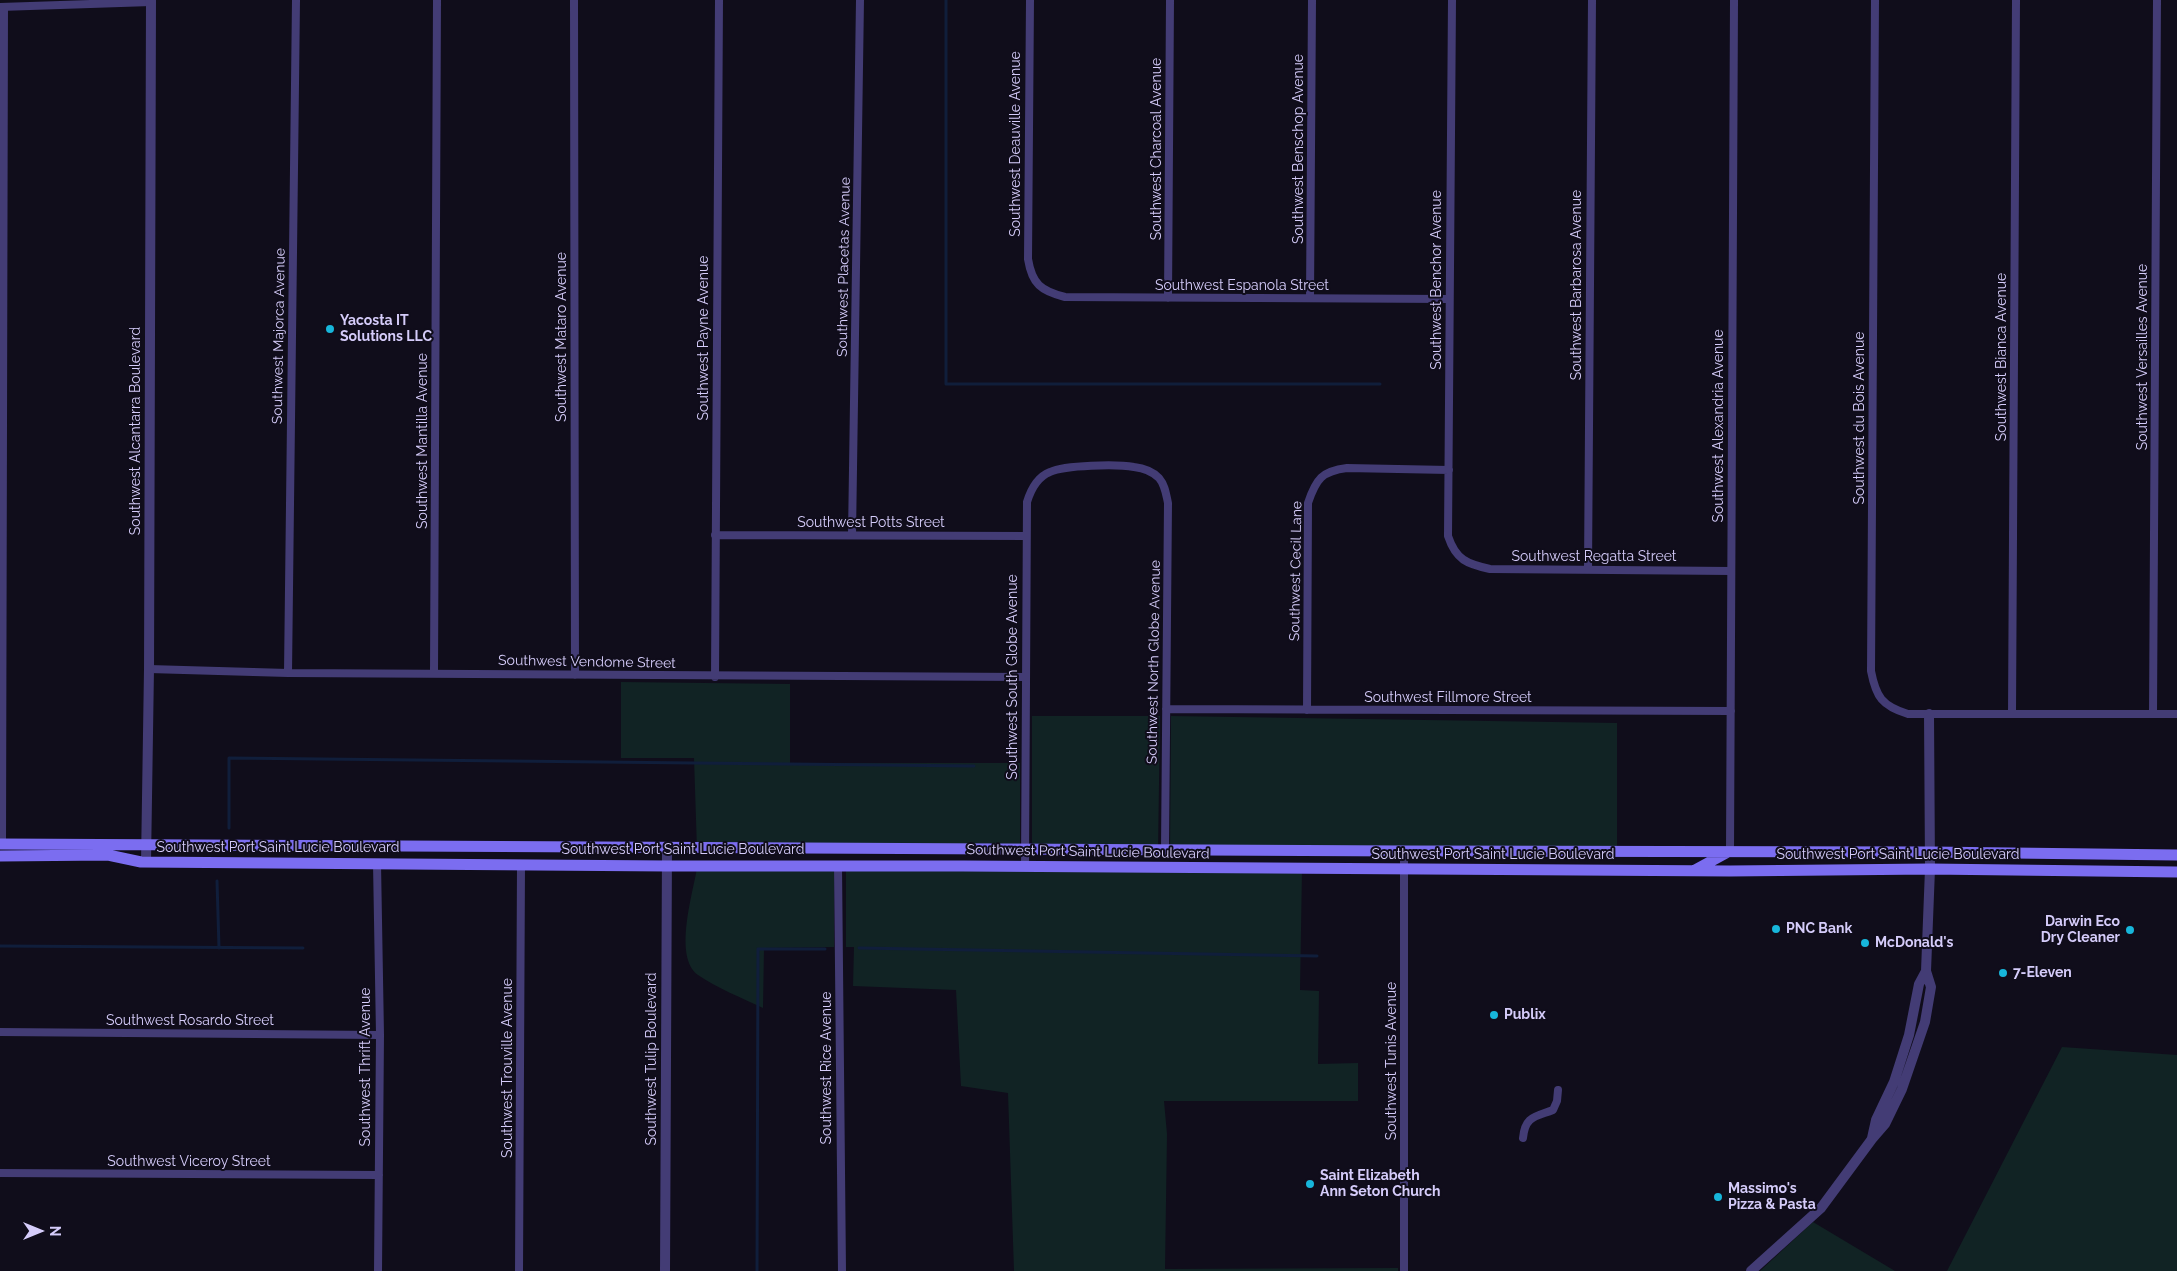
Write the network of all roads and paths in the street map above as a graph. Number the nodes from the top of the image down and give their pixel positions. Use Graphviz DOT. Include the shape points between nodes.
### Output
graph roads {
  1 [pos="296,0"];
  2 [pos="437,0"];
  3 [pos="574,0"];
  4 [pos="718,0"];
  5 [pos="860,0"];
  6 [pos="1030,0"];
  7 [pos="1170,0"];
  8 [pos="1312,0"];
  9 [pos="1452,0"];
  10 [pos="1592,0"];
  11 [pos="1734,0"];
  12 [pos="1875,0"];
  13 [pos="2016,0"];
  14 [pos="2156,0"];
  15 [pos="151,1"];
  16 [pos="2,7"];
  17 [pos="1039,285"];
  18 [pos="1168,298"];
  19 [pos="1310,298"];
  20 [pos="1449,299"];
  21 [pos="1449,470"];
  22 [pos="1032,488"];
  23 [pos="715,535"];
  24 [pos="852,535"];
  25 [pos="1026,536"];
  26 [pos="1459,558"];
  27 [pos="1588,569"];
  28 [pos="1731,571"];
  29 [pos="149,669"];
  30 [pos="288,673"];
  31 [pos="434,673"];
  32 [pos="575,675"];
  33 [pos="715,677"];
  34 [pos="1026,678"];
  35 [pos="1166,709"];
  36 [pos="1307,710"];
  37 [pos="1731,711"];
  38 [pos="2153,713"];
  39 [pos="1929,714"];
  40 [pos="2012,714"];
  41 [pos="2177,714"];
  42 [pos="1,844"];
  43 [pos="146,844"];
  44 [pos="667,848"];
  45 [pos="1025,849"];
  46 [pos="1165,849"];
  47 [pos="1404,851"];
  48 [pos="1730,852"];
  49 [pos="1929,852"];
  50 [pos="2177,855"];
  51 [pos="0,856"];
  52 [pos="146,862"];
  53 [pos="378,863"];
  54 [pos="521,865"];
  55 [pos="838,865"];
  56 [pos="667,866"];
  57 [pos="1025,866"];
  58 [pos="1930,869"];
  59 [pos="1404,870"];
  60 [pos="1694,870"];
  61 [pos="2177,872"];
  62 [pos="0,1032"];
  63 [pos="380,1035"];
  64 [pos="1558,1090"];
  65 [pos="1523,1138"];
  66 [pos="0,1173"];
  67 [pos="379,1175"];
  68 [pos="378,1271"];
  69 [pos="519,1271"];
  70 [pos="665,1271"];
  71 [pos="842,1271"];
  72 [pos="1404,1271"];
  73 [pos="1751,1271"];
  1 -- 30 [label="street, Southwest Majorca Avenue"];
  2 -- 31 [label="street, Southwest Mantilla Avenue"];
  3 -- 32 [label="street, Southwest Mataro Avenue"];
  4 -- 23 [label="street, Southwest Payne Avenue"];
  5 -- 24 [label="street, Southwest Placetas Avenue"];
  6 -- 17 [label="street, Southwest Deauville Avenue" via="1028,259 1030,275"];
  7 -- 18 [label="street, Southwest Charcoal Avenue"];
  8 -- 19 [label="street, Southwest Benschop Avenue"];
  9 -- 20 [label="street, Southwest Benchor Avenue"];
  10 -- 27 [label="street, Southwest Barbarosa Avenue"];
  11 -- 28 [label="street, Southwest Alexandria Avenue"];
  12 -- 39 [label="street, Southwest du Bois Avenue" via="1871,671 1874,687 1882,701 1908,714"];
  13 -- 40 [label="street, Southwest Bianca Avenue"];
  14 -- 38 [label="street, Southwest Versailles Avenue"];
  15 -- 16 [label="street"];
  15 -- 29 [label="street, Southwest Alcantarra Boulevard"];
  16 -- 42 [label="street"];
  17 -- 18 [label="street, Southwest Espanola Street" via="1050,293 1065,297"];
  18 -- 19 [label="street, Southwest Espanola Street"];
  19 -- 20 [label="street, Southwest Espanola Street"];
  20 -- 21 [label="street, Southwest Benchor Avenue"];
  21 -- 26 [label="street, Southwest Benchor Avenue" via="1448,536"];
  21 -- 36 [label="street, Southwest Cecil Lane" via="1347,468 1321,476 1312,488 1308,502"];
  22 -- 25 [label="street, Southwest South Globe Avenue" via="1027,502"];
  22 -- 35 [label="street, Southwest North Globe Avenue" via="1049,472 1065,468 1133,467 1147,470 1165,487 1168,503"];
  23 -- 24 [label="street, Southwest Potts Street"];
  23 -- 33 [label="street, Southwest Payne Avenue"];
  24 -- 25 [label="street, Southwest Potts Street"];
  25 -- 34 [label="street, Southwest South Globe Avenue"];
  26 -- 27 [label="street, Southwest Regatta Street" via="1474,566 1490,569"];
  27 -- 28 [label="street, Southwest Regatta Street"];
  28 -- 37 [label="street, Southwest Alexandria Avenue"];
  29 -- 30 [label="street, Southwest Vendome Street"];
  29 -- 43 [label="street, Southwest Alcantarra Boulevard"];
  30 -- 31 [label="street, Southwest Vendome Street"];
  31 -- 32 [label="street, Southwest Vendome Street"];
  32 -- 33 [label="street, Southwest Vendome Street"];
  33 -- 34 [label="street, Southwest Vendome Street"];
  34 -- 45 [label="street, Southwest South Globe Avenue"];
  35 -- 36 [label="street, Southwest Fillmore Street"];
  35 -- 46 [label="street, Southwest North Globe Avenue"];
  36 -- 37 [label="street, Southwest Fillmore Street"];
  37 -- 48 [label="street, Southwest Alexandria Avenue"];
  38 -- 40 [label="street, Southwest du Bois Avenue"];
  38 -- 41 [label="street, Southwest du Bois Avenue"];
  39 -- 40 [label="street, Southwest du Bois Avenue"];
  39 -- 49 [label="street"];
  42 -- 43 [label="main road, Southwest Port Saint Lucie Boulevard"];
  43 -- 44 [label="main road, Southwest Port Saint Lucie Boulevard"];
  43 -- 52 [label="street, Southwest Alcantarra Boulevard"];
  44 -- 45 [label="main road, Southwest Port Saint Lucie Boulevard"];
  44 -- 56 [label="street, Southwest Tulip Boulevard"];
  45 -- 46 [label="main road, Southwest Port Saint Lucie Boulevard"];
  45 -- 57 [label="street, Southwest South Globe Avenue"];
  46 -- 47 [label="main road, Southwest Port Saint Lucie Boulevard"];
  47 -- 48 [label="main road, Southwest Port Saint Lucie Boulevard"];
  47 -- 59 [label="street, Southwest Tunis Avenue"];
  48 -- 49 [label="main road, Southwest Port Saint Lucie Boulevard"];
  48 -- 60 [label="main road"];
  49 -- 50 [label="main road, Southwest Port Saint Lucie Boulevard"];
  49 -- 58 [label="street"];
  51 -- 52 [label="main road, Southwest Port Saint Lucie Boulevard" via="108,855"];
  52 -- 53 [label="main road, Southwest Port Saint Lucie Boulevard"];
  53 -- 54 [label="main road, Southwest Port Saint Lucie Boulevard"];
  53 -- 63 [label="street, Southwest Thrift Avenue"];
  54 -- 56 [label="main road, Southwest Port Saint Lucie Boulevard"];
  54 -- 69 [label="street, Southwest Trouville Avenue"];
  55 -- 56 [label="main road, Southwest Port Saint Lucie Boulevard"];
  55 -- 57 [label="main road, Southwest Port Saint Lucie Boulevard"];
  55 -- 71 [label="street, Southwest Rice Avenue"];
  56 -- 70 [label="street, Southwest Tulip Boulevard"];
  57 -- 59 [label="main road, Southwest Port Saint Lucie Boulevard"];
  58 -- 60 [label="main road, Southwest Port Saint Lucie Boulevard"];
  58 -- 61 [label="main road, Southwest Port Saint Lucie Boulevard"];
  58 -- 73 [label="street" via="1926,971 1918,984 1909,1035 1897,1073 1876,1120 1872,1139 1821,1208"];
  59 -- 60 [label="main road, Southwest Port Saint Lucie Boulevard"];
  59 -- 72 [label="street, Southwest Tunis Avenue"];
  62 -- 63 [label="street, Southwest Rosardo Street"];
  63 -- 67 [label="street, Southwest Thrift Avenue"];
  64 -- 65 [label="street" via="1553,1110 1528,1120"];
  66 -- 67 [label="street, Southwest Viceroy Street"];
  67 -- 68 [label="street, Southwest Thrift Avenue"];
}
